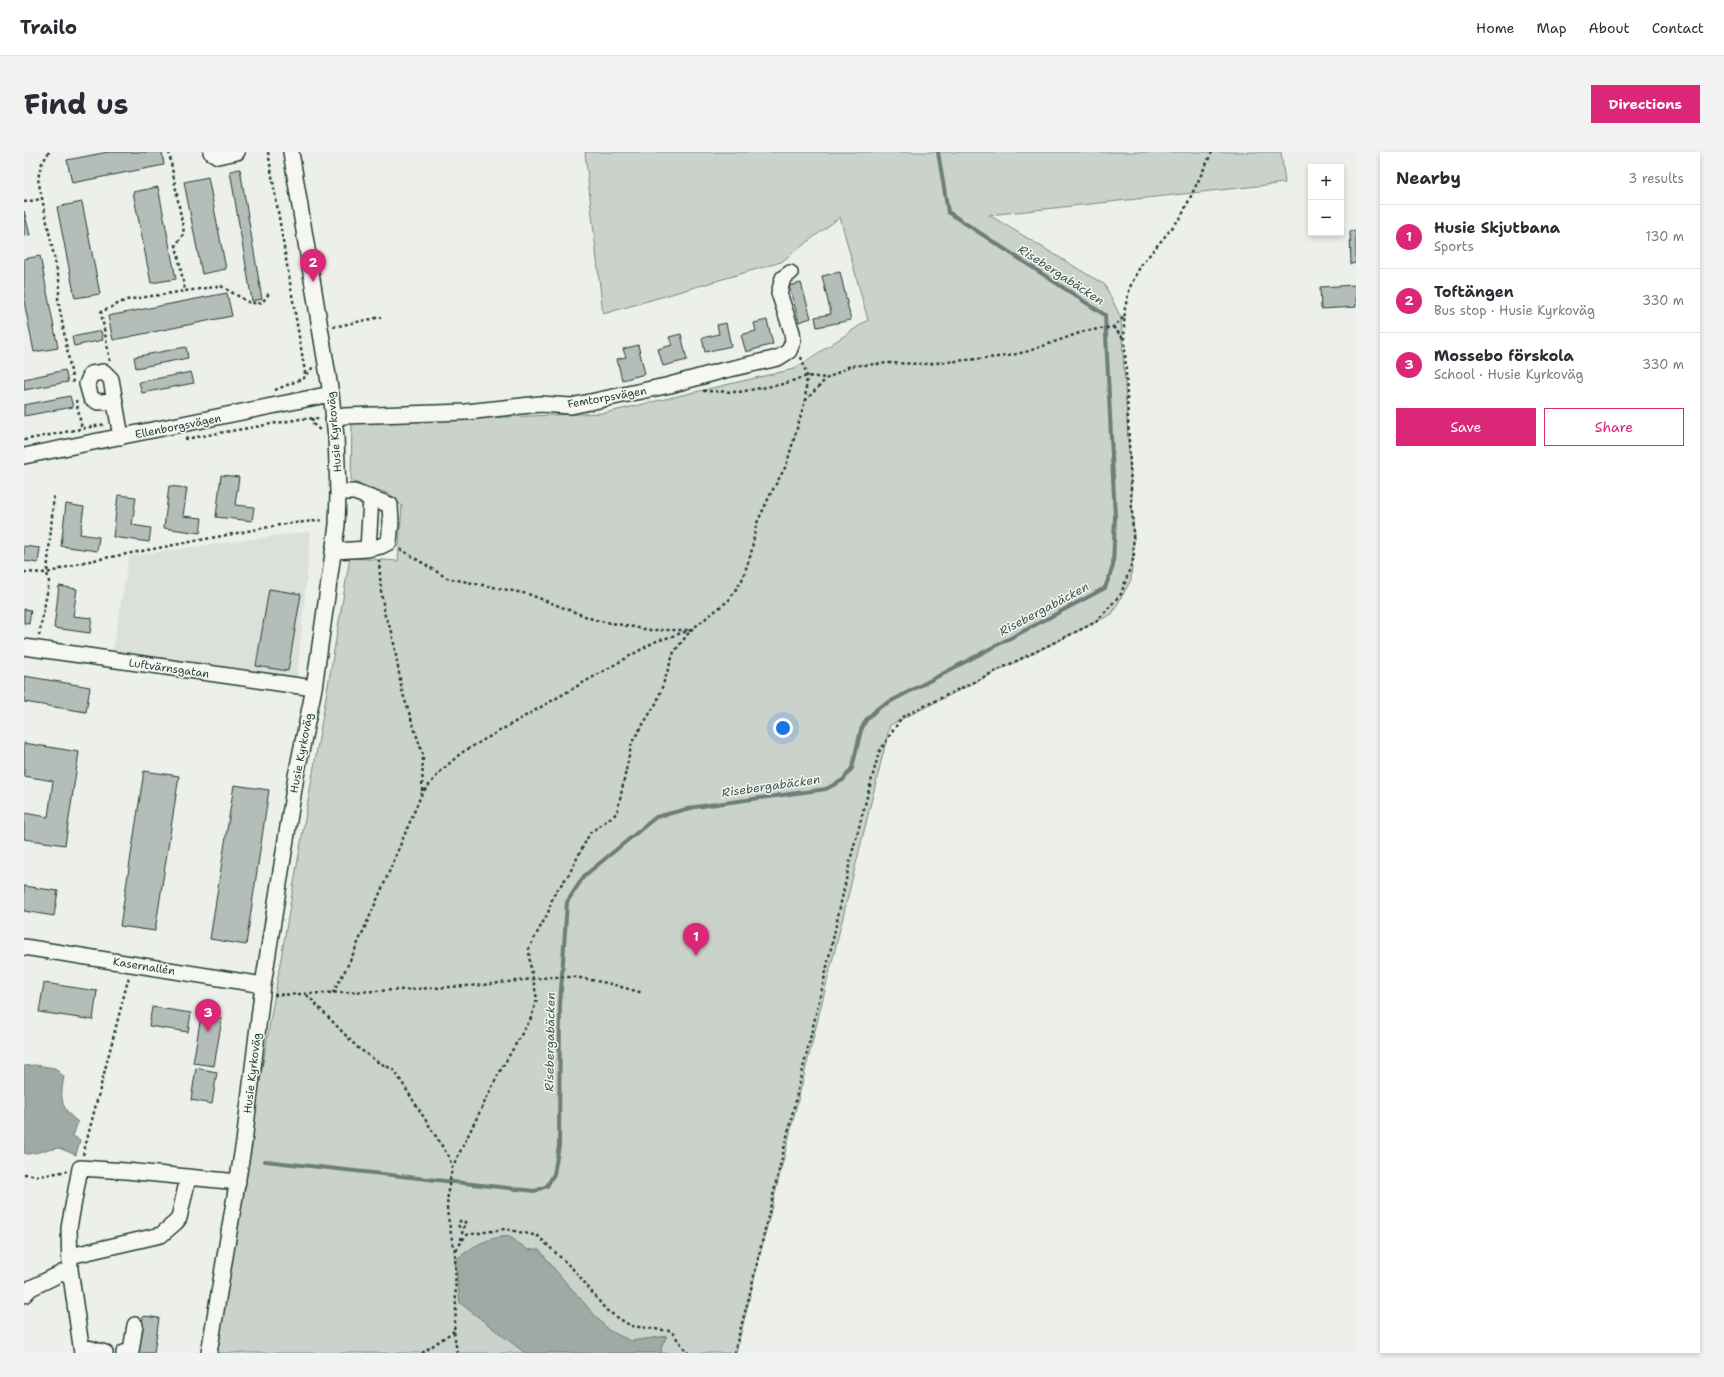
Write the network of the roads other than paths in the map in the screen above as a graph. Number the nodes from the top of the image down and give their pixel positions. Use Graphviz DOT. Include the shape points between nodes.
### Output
graph roads {
  1 [pos="211,152"];
  2 [pos="237,152"];
  3 [pos="291,152"];
  4 [pos="790,273"];
  5 [pos="331,394"];
  6 [pos="114,401"];
  7 [pos="333,419"];
  8 [pos="121,437"];
  9 [pos="24,456"];
  10 [pos="338,492"];
  11 [pos="371,498"];
  12 [pos="379,546"];
  13 [pos="334,551"];
  14 [pos="30,648"];
  15 [pos="314,688"];
  16 [pos="24,947"];
  17 [pos="263,990"];
  18 [pos="188,1178"];
  19 [pos="238,1182"];
  20 [pos="70,1263"];
  21 [pos="24,1295"];
  22 [pos="135,1325"];
  23 [pos="81,1350"];
  24 [pos="105,1353"];
  25 [pos="124,1353"];
  26 [pos="209,1353"];
  1 -- 2 [label="street" via="218,156"];
  3 -- 5 [label="street, Husie Kyrkoväg"];
  4 -- 7 [label="street, Femtorpsvägen" via="783,278 779,293 793,341 789,351 778,358 571,406 540,404 466,412 344,416"];
  5 -- 7 [label="street, Husie Kyrkoväg"];
  5 -- 8 [label="street, Ellenborgsvägen"];
  6 -- 6 [label="street" via="110,379 104,372 91,374 88,384 91,398 98,402"];
  6 -- 8 [label="street"];
  7 -- 10 [label="street, Husie Kyrkoväg"];
  8 -- 9 [label="street, Ellenborgsvägen"];
  10 -- 11 [label="street" via="354,492"];
  10 -- 13 [label="street, Husie Kyrkoväg"];
  11 -- 12 [label="street"];
  11 -- 12 [label="street" via="390,505 391,522"];
  12 -- 13 [label="street"];
  13 -- 15 [label="street, Husie Kyrkoväg"];
  14 -- 15 [label="street, Luftvärnsgatan"];
  15 -- 17 [label="street, Husie Kyrkoväg" via="296,776"];
  16 -- 17 [label="street, Kasernallén" via="132,964"];
  17 -- 19 [label="street, Husie Kyrkoväg"];
  18 -- 19 [label="street"];
  18 -- 20 [label="street" via="179,1218 161,1235"];
  18 -- 20 [label="street" via="80,1168 69,1228"];
  19 -- 26 [label="street, Husie Kyrkoväg"];
  20 -- 21 [label="street"];
  20 -- 23 [label="street"];
  22 -- 25 [label="street" via="131,1351"];
  23 -- 24 [label="street"];
}
